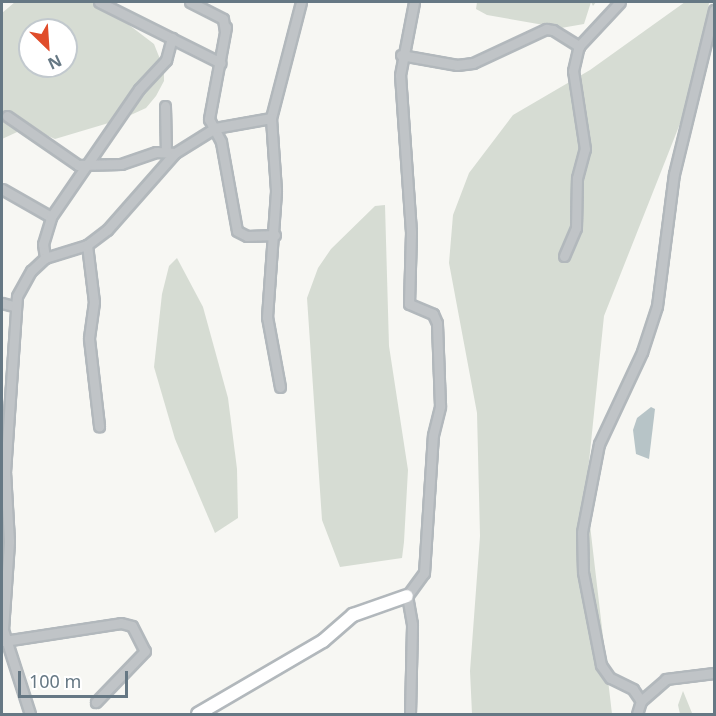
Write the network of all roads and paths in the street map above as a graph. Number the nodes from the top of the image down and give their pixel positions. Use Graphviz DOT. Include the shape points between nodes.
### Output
graph roads {
  1 [pos="99,2"];
  2 [pos="190,2"];
  3 [pos="301,2"];
  4 [pos="414,2"];
  5 [pos="620,2"];
  6 [pos="714,10"];
  7 [pos="172,38"];
  8 [pos="579,46"];
  9 [pos="401,55"];
  10 [pos="220,63"];
  11 [pos="165,106"];
  12 [pos="6,117"];
  13 [pos="271,118"];
  14 [pos="215,128"];
  15 [pos="171,152"];
  16 [pos="85,165"];
  17 [pos="2,189"];
  18 [pos="51,217"];
  19 [pos="275,235"];
  20 [pos="87,245"];
  21 [pos="564,256"];
  22 [pos="45,258"];
  23 [pos="2,303"];
  24 [pos="13,306"];
  25 [pos="6,376"];
  26 [pos="280,387"];
  27 [pos="99,426"];
  28 [pos="407,596"];
  29 [pos="4,641"];
  30 [pos="714,673"];
  31 [pos="641,701"];
  32 [pos="96,702"];
  33 [pos="27,713"];
  34 [pos="199,714"];
  35 [pos="410,714"];
  36 [pos="637,714"];
  1 -- 7 [label="street"];
  2 -- 10 [label="street" via="223,19"];
  3 -- 13 [label="street"];
  4 -- 9 [label="street"];
  5 -- 8 [label="street"];
  6 -- 31 [label="street" via="674,174 657,306 642,352 596,452 582,532 583,572 601,665 610,678 633,689"];
  7 -- 10 [label="street"];
  7 -- 16 [label="street" via="166,60 139,88"];
  8 -- 9 [label="street" via="546,29 473,63 457,65"];
  8 -- 21 [label="street" via="573,71 585,149 577,178 576,228"];
  9 -- 28 [label="street" via="400,98 411,232 409,304 433,314 437,323 440,406 433,435 424,573"];
  10 -- 14 [label="street" via="209,119"];
  11 -- 15 [label="street"];
  12 -- 16 [label="street" via="78,165"];
  13 -- 14 [label="street"];
  13 -- 19 [label="street"];
  14 -- 15 [label="street"];
  14 -- 19 [label="street" via="237,231 247,236"];
  15 -- 16 [label="street" via="121,164"];
  15 -- 20 [label="street" via="124,215"];
  16 -- 18 [label="street"];
  17 -- 18 [label="street"];
  18 -- 22 [label="street" via="43,244"];
  19 -- 26 [label="street" via="267,316"];
  20 -- 22 [label="street"];
  20 -- 27 [label="street" via="94,302 89,339"];
  22 -- 24 [label="street" via="25,280"];
  23 -- 24 [label="street"];
  24 -- 25 [label="street"];
  25 -- 29 [label="street"];
  28 -- 34 [label="street" via="353,615 323,641"];
  28 -- 35 [label="street" via="412,624"];
  29 -- 32 [label="street" via="121,623 132,626 145,651"];
  29 -- 33 [label="street"];
  30 -- 31 [label="street" via="674,675"];
  31 -- 36 [label="street"];
}
